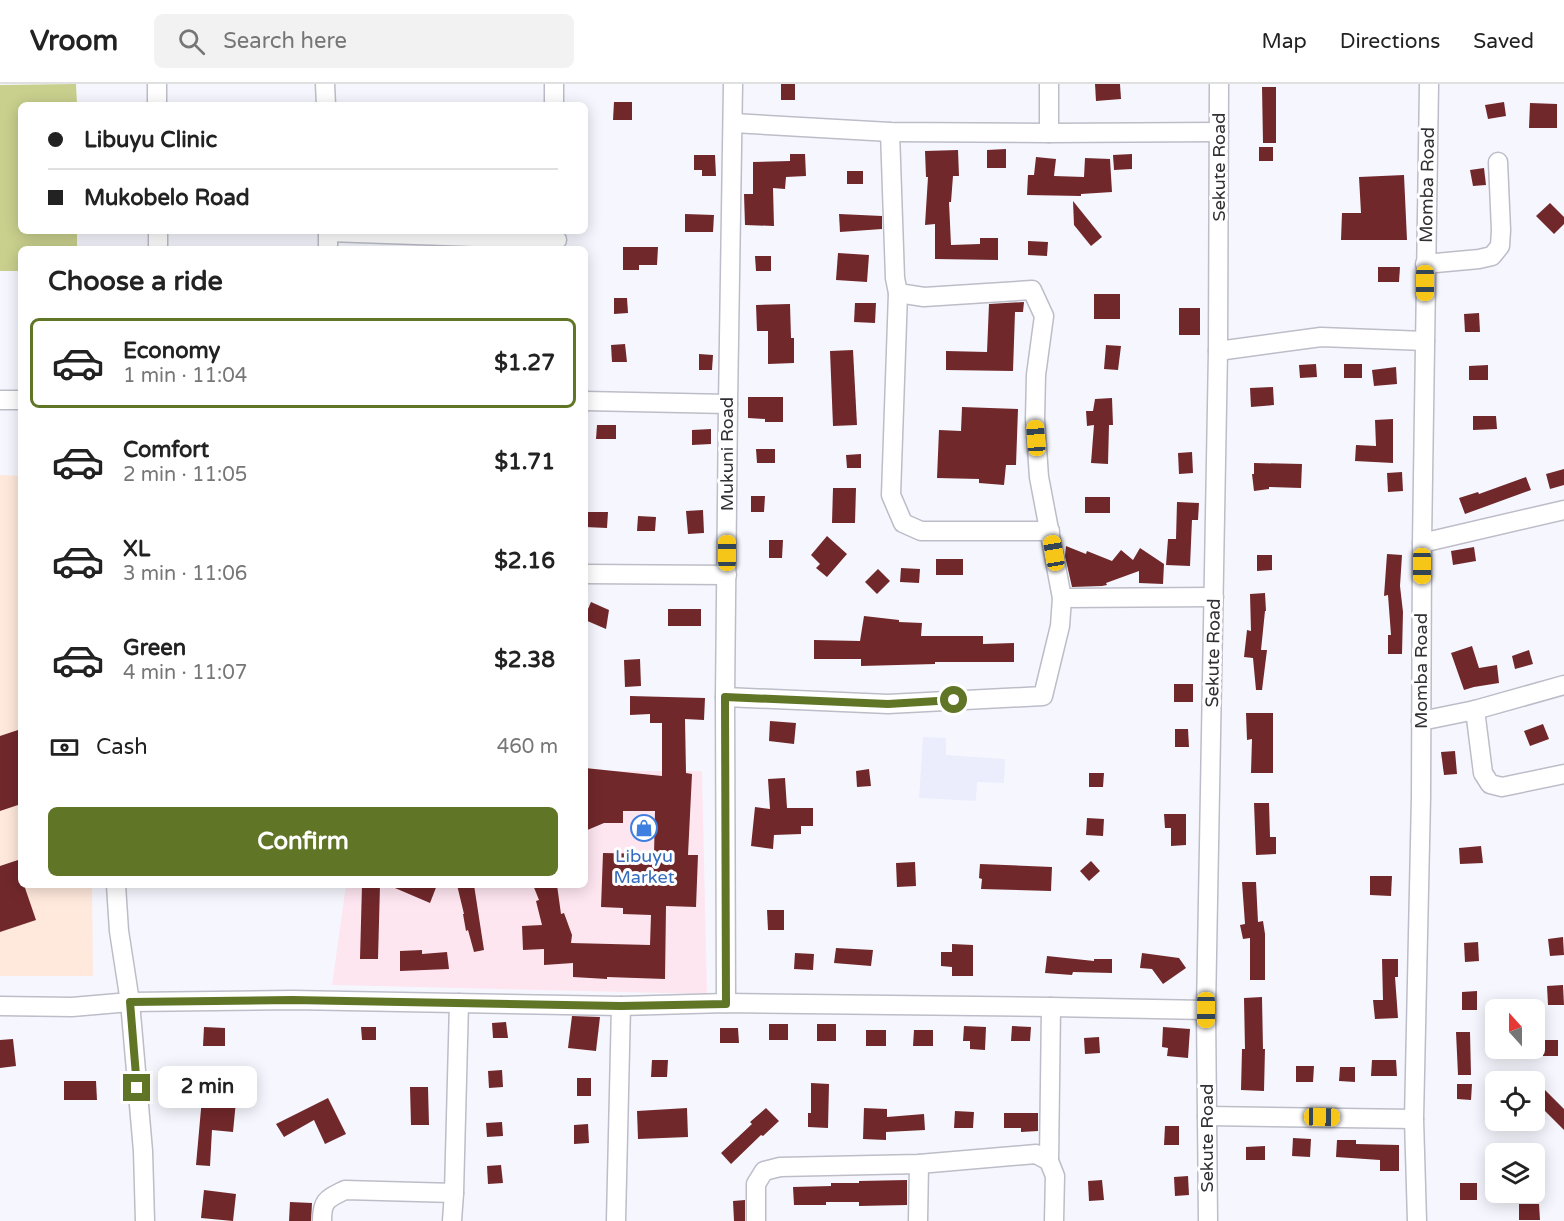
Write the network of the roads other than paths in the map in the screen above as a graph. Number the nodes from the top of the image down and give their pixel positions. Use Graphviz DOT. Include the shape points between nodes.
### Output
graph roads {
  1 [pos="157,84"];
  2 [pos="325,84"];
  3 [pos="554,84"];
  4 [pos="733,84"];
  5 [pos="1049,84"];
  6 [pos="1219,84"];
  7 [pos="1429,84"];
  8 [pos="157,102"];
  9 [pos="326,102"];
  10 [pos="554,102"];
  11 [pos="733,123"];
  12 [pos="890,132"];
  13 [pos="1219,132"];
  14 [pos="1049,133"];
  15 [pos="1498,162"];
  16 [pos="328,237"];
  17 [pos="557,240"];
  18 [pos="1425,264"];
  19 [pos="898,292"];
  20 [pos="1425,341"];
  21 [pos="1218,351"];
  22 [pos="0,400"];
  23 [pos="18,400"];
  24 [pos="588,401"];
  25 [pos="728,404"];
  26 [pos="1564,510"];
  27 [pos="1050,531"];
  28 [pos="1422,543"];
  29 [pos="588,574"];
  30 [pos="727,575"];
  31 [pos="1214,597"];
  32 [pos="1062,598"];
  33 [pos="1564,685"];
  34 [pos="725,697"];
  35 [pos="1475,710"];
  36 [pos="1421,721"];
  37 [pos="1564,774"];
  38 [pos="116,888"];
  39 [pos="130,1002"];
  40 [pos="459,1003"];
  41 [pos="726,1004"];
  42 [pos="0,1006"];
  43 [pos="621,1006"];
  44 [pos="1051,1007"];
  45 [pos="1206,1010"];
  46 [pos="1207,1116"];
  47 [pos="1414,1119"];
  48 [pos="1049,1161"];
  49 [pos="919,1164"];
  50 [pos="454,1193"];
  51 [pos="145,1221"];
  52 [pos="322,1221"];
  53 [pos="452,1221"];
  54 [pos="615,1221"];
  55 [pos="756,1221"];
  56 [pos="918,1221"];
  57 [pos="1054,1221"];
  58 [pos="1208,1221"];
  59 [pos="1417,1221"];
  1 -- 8 [label="street"];
  2 -- 9 [label="street"];
  3 -- 10 [label="street"];
  4 -- 11 [label="street, Mukuni Road"];
  5 -- 14 [label="street"];
  6 -- 13 [label="street, Sekute Road"];
  7 -- 18 [label="street, Momba Road"];
  11 -- 12 [label="street"];
  11 -- 25 [label="street, Mukuni Road"];
  12 -- 14 [label="street"];
  12 -- 19 [label="street"];
  13 -- 14 [label="street"];
  13 -- 21 [label="street, Sekute Road"];
  15 -- 18 [label="street" via="1500,246 1492,255"];
  16 -- 17 [label="street"];
  18 -- 20 [label="street, Momba Road"];
  19 -- 27 [label="street" via="924,297 1032,290 1044,316 1035,419 1039,477"];
  19 -- 27 [label="street" via="891,495 903,523 921,531"];
  20 -- 21 [label="street" via="1321,337"];
  20 -- 28 [label="street, Momba Road"];
  21 -- 31 [label="street, Sekute Road"];
  22 -- 23 [label="street"];
  24 -- 25 [label="street"];
  25 -- 30 [label="street, Mukuni Road"];
  26 -- 28 [label="street"];
  27 -- 32 [label="street"];
  28 -- 36 [label="street, Momba Road"];
  29 -- 30 [label="street"];
  30 -- 34 [label="street, Mukuni Road"];
  31 -- 32 [label="street"];
  31 -- 45 [label="street, Sekute Road"];
  32 -- 34 [label="street" via="1060,626 1043,696 888,704"];
  33 -- 35 [label="street"];
  34 -- 41 [label="street, Mukuni Road"];
  35 -- 36 [label="street"];
  35 -- 37 [label="street" via="1482,773 1490,784 1502,788"];
  36 -- 47 [label="street, Momba Road"];
  38 -- 39 [label="street"];
  39 -- 40 [label="street"];
  39 -- 42 [label="street"];
  39 -- 51 [label="street"];
  40 -- 43 [label="street"];
  40 -- 50 [label="street"];
  41 -- 43 [label="street"];
  41 -- 44 [label="street"];
  43 -- 54 [label="street"];
  44 -- 45 [label="street"];
  44 -- 48 [label="street"];
  45 -- 46 [label="street, Sekute Road"];
  46 -- 47 [label="street"];
  46 -- 58 [label="street, Sekute Road"];
  47 -- 59 [label="street, Momba Road"];
  48 -- 49 [label="street" via="1036,1154"];
  48 -- 57 [label="street" via="1054,1176"];
  49 -- 55 [label="street" via="780,1167 764,1171 756,1184"];
  49 -- 56 [label="street"];
  50 -- 52 [label="street" via="345,1190 322,1206"];
  50 -- 53 [label="street"];
}
